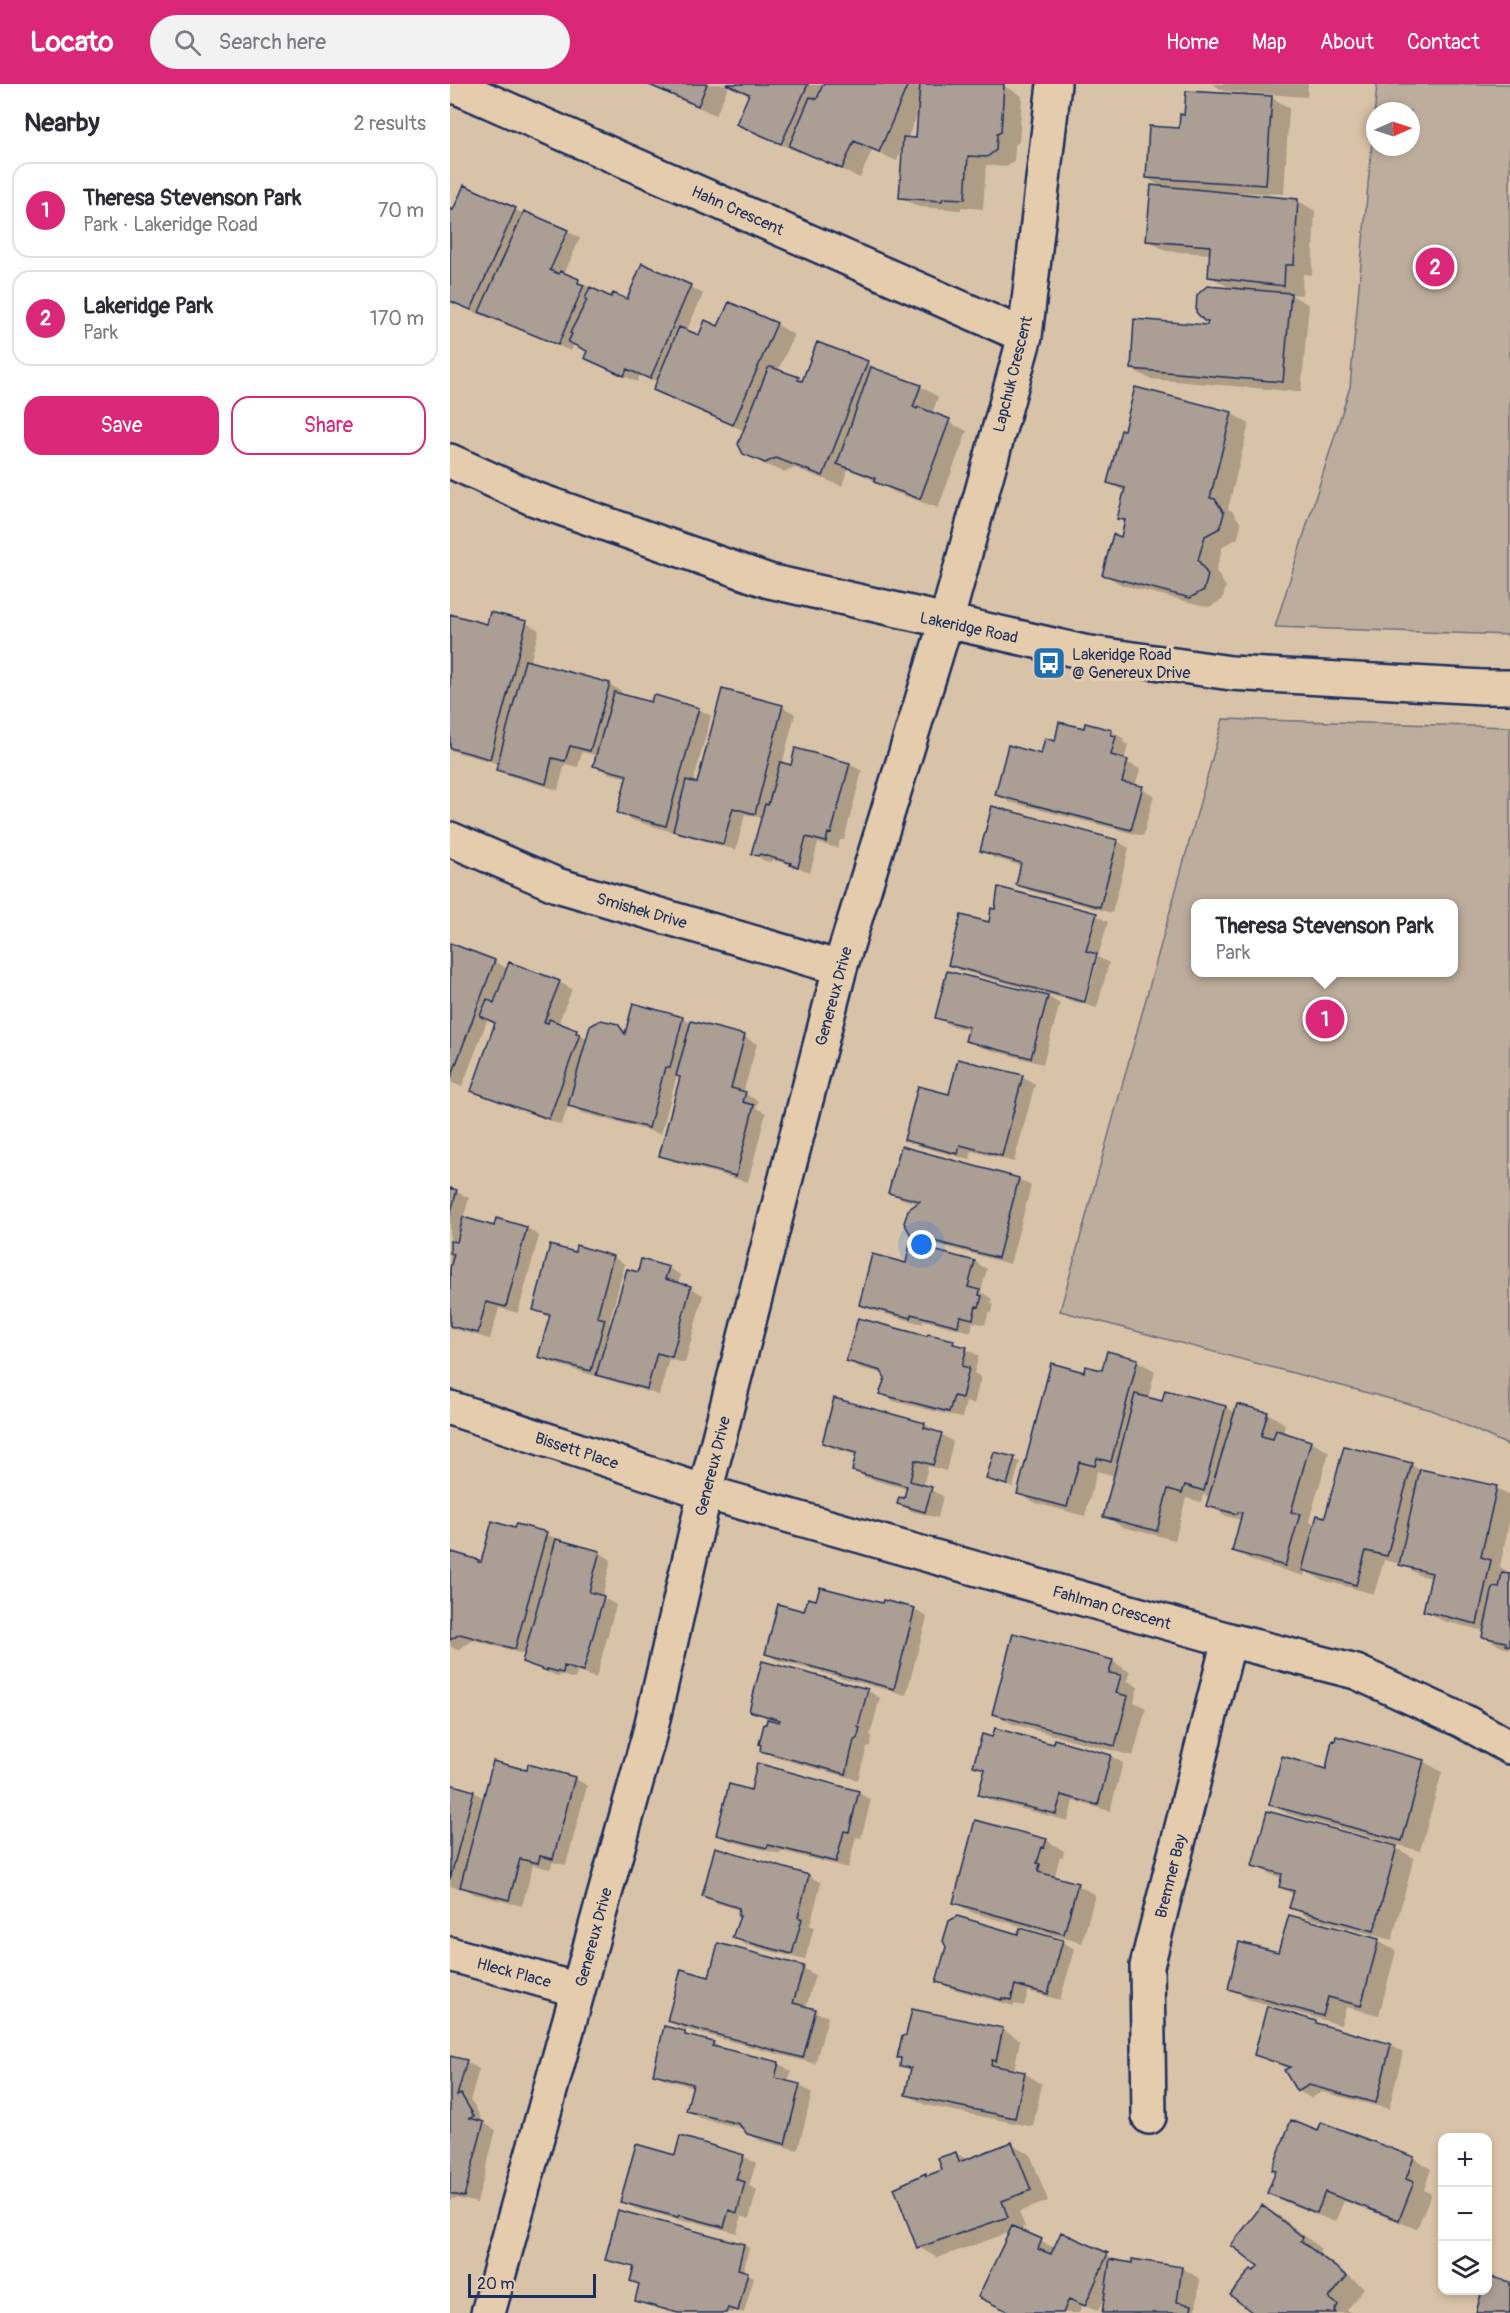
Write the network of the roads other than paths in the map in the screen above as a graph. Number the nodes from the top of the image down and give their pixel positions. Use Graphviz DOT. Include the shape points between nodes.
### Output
graph roads {
  1 [pos="450,84"];
  2 [pos="1054,84"];
  3 [pos="1025,336"];
  4 [pos="450,461"];
  5 [pos="946,622"];
  6 [pos="1510,687"];
  7 [pos="450,839"];
  8 [pos="840,968"];
  9 [pos="450,1408"];
  10 [pos="705,1492"];
  11 [pos="1229,1640"];
  12 [pos="1510,1747"];
  13 [pos="450,1954"];
  14 [pos="578,1990"];
  15 [pos="1149,2116"];
  16 [pos="488,2313"];
  1 -- 3 [label="street, Hahn Crescent"];
  2 -- 3 [label="street, Lapchuk Crescent"];
  3 -- 5 [label="street, Lapchuk Crescent"];
  4 -- 5 [label="street, Lakeridge Road" via="532,498 770,581"];
  5 -- 6 [label="street, Lakeridge Road" via="1084,652 1231,673"];
  5 -- 8 [label="street, Genereux Drive"];
  7 -- 8 [label="street, Smishek Drive" via="557,885"];
  8 -- 10 [label="street, Genereux Drive"];
  9 -- 10 [label="street, Bissett Place"];
  10 -- 11 [label="street, Fahlman Crescent"];
  10 -- 14 [label="street, Genereux Drive" via="650,1732"];
  11 -- 12 [label="street, Fahlman Crescent" via="1356,1672"];
  11 -- 15 [label="street, Bremner Bay" via="1147,1966"];
  13 -- 14 [label="street, Hleck Place"];
  14 -- 16 [label="street, Genereux Drive"];
}
